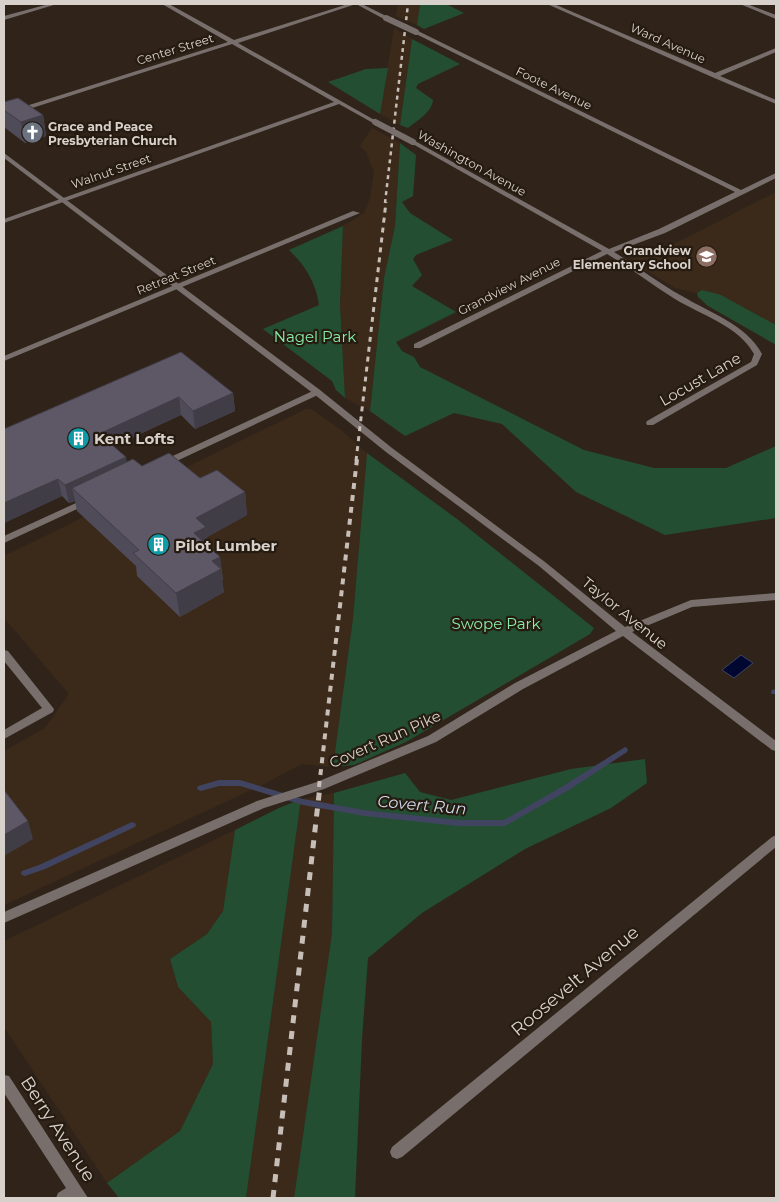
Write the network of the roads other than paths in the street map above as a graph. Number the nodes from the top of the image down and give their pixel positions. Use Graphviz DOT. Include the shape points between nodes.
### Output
graph roads {
  1 [pos="54,4"];
  2 [pos="165,4"];
  3 [pos="353,4"];
  4 [pos="358,4"];
  5 [pos="550,4"];
  6 [pos="743,4"];
  7 [pos="776,16"];
  8 [pos="4,18"];
  9 [pos="233,42"];
  10 [pos="776,50"];
  11 [pos="714,76"];
  12 [pos="339,102"];
  13 [pos="776,102"];
  14 [pos="4,115"];
  15 [pos="4,154"];
  16 [pos="776,174"];
  17 [pos="740,192"];
  18 [pos="62,200"];
  19 [pos="356,213"];
  20 [pos="4,221"];
  21 [pos="608,251"];
  22 [pos="177,286"];
  23 [pos="417,346"];
  24 [pos="758,354"];
  25 [pos="4,359"];
  26 [pos="317,392"];
  27 [pos="650,423"];
  28 [pos="154,469"];
  29 [pos="100,494"];
  30 [pos="4,540"];
  31 [pos="776,596"];
  32 [pos="624,631"];
  33 [pos="4,654"];
  34 [pos="4,735"];
  35 [pos="776,747"];
  36 [pos="776,840"];
  37 [pos="4,918"];
  38 [pos="4,1081"];
  39 [pos="398,1152"];
  40 [pos="78,1194"];
  41 [pos="63,1198"];
  1 -- 8 [label="street"];
  2 -- 9 [label="street, Washington Avenue"];
  3 -- 9 [label="street, Center Street"];
  4 -- 17 [label="street, Foote Avenue, bridge"];
  5 -- 11 [label="street, Ward Avenue"];
  6 -- 7 [label="street"];
  9 -- 12 [label="street, Washington Avenue"];
  9 -- 14 [label="street, Center Street"];
  10 -- 11 [label="street"];
  11 -- 13 [label="street, Ward Avenue"];
  12 -- 18 [label="street, Walnut Street"];
  12 -- 21 [label="street, Washington Avenue, bridge"];
  15 -- 18 [label="street, Taylor Avenue"];
  16 -- 17 [label="street, Grandview Avenue"];
  17 -- 21 [label="street, Grandview Avenue" via="648,237"];
  18 -- 20 [label="street, Walnut Street"];
  18 -- 22 [label="street, Taylor Avenue"];
  19 -- 22 [label="street, Retreat Street"];
  21 -- 23 [label="street, Grandview Avenue"];
  21 -- 24 [label="street, Washington Avenue" via="731,328 756,347"];
  22 -- 25 [label="street, Retreat Street"];
  22 -- 26 [label="street, Taylor Avenue"];
  24 -- 27 [label="street, Locust Lane" via="754,363"];
  26 -- 28 [label="street"];
  26 -- 32 [label="street, Taylor Avenue"];
  29 -- 30 [label="street"];
  31 -- 32 [label="street, Covert Run Pike" via="691,604"];
  32 -- 35 [label="street, Taylor Avenue"];
  32 -- 37 [label="street, Covert Run Pike" via="547,670 432,739 320,786 261,804"];
  33 -- 34 [label="street" via="49,709"];
  36 -- 39 [label="street, Roosevelt Avenue"];
  38 -- 40 [label="street, Berry Avenue"];
  40 -- 41 [label="street"];
}
